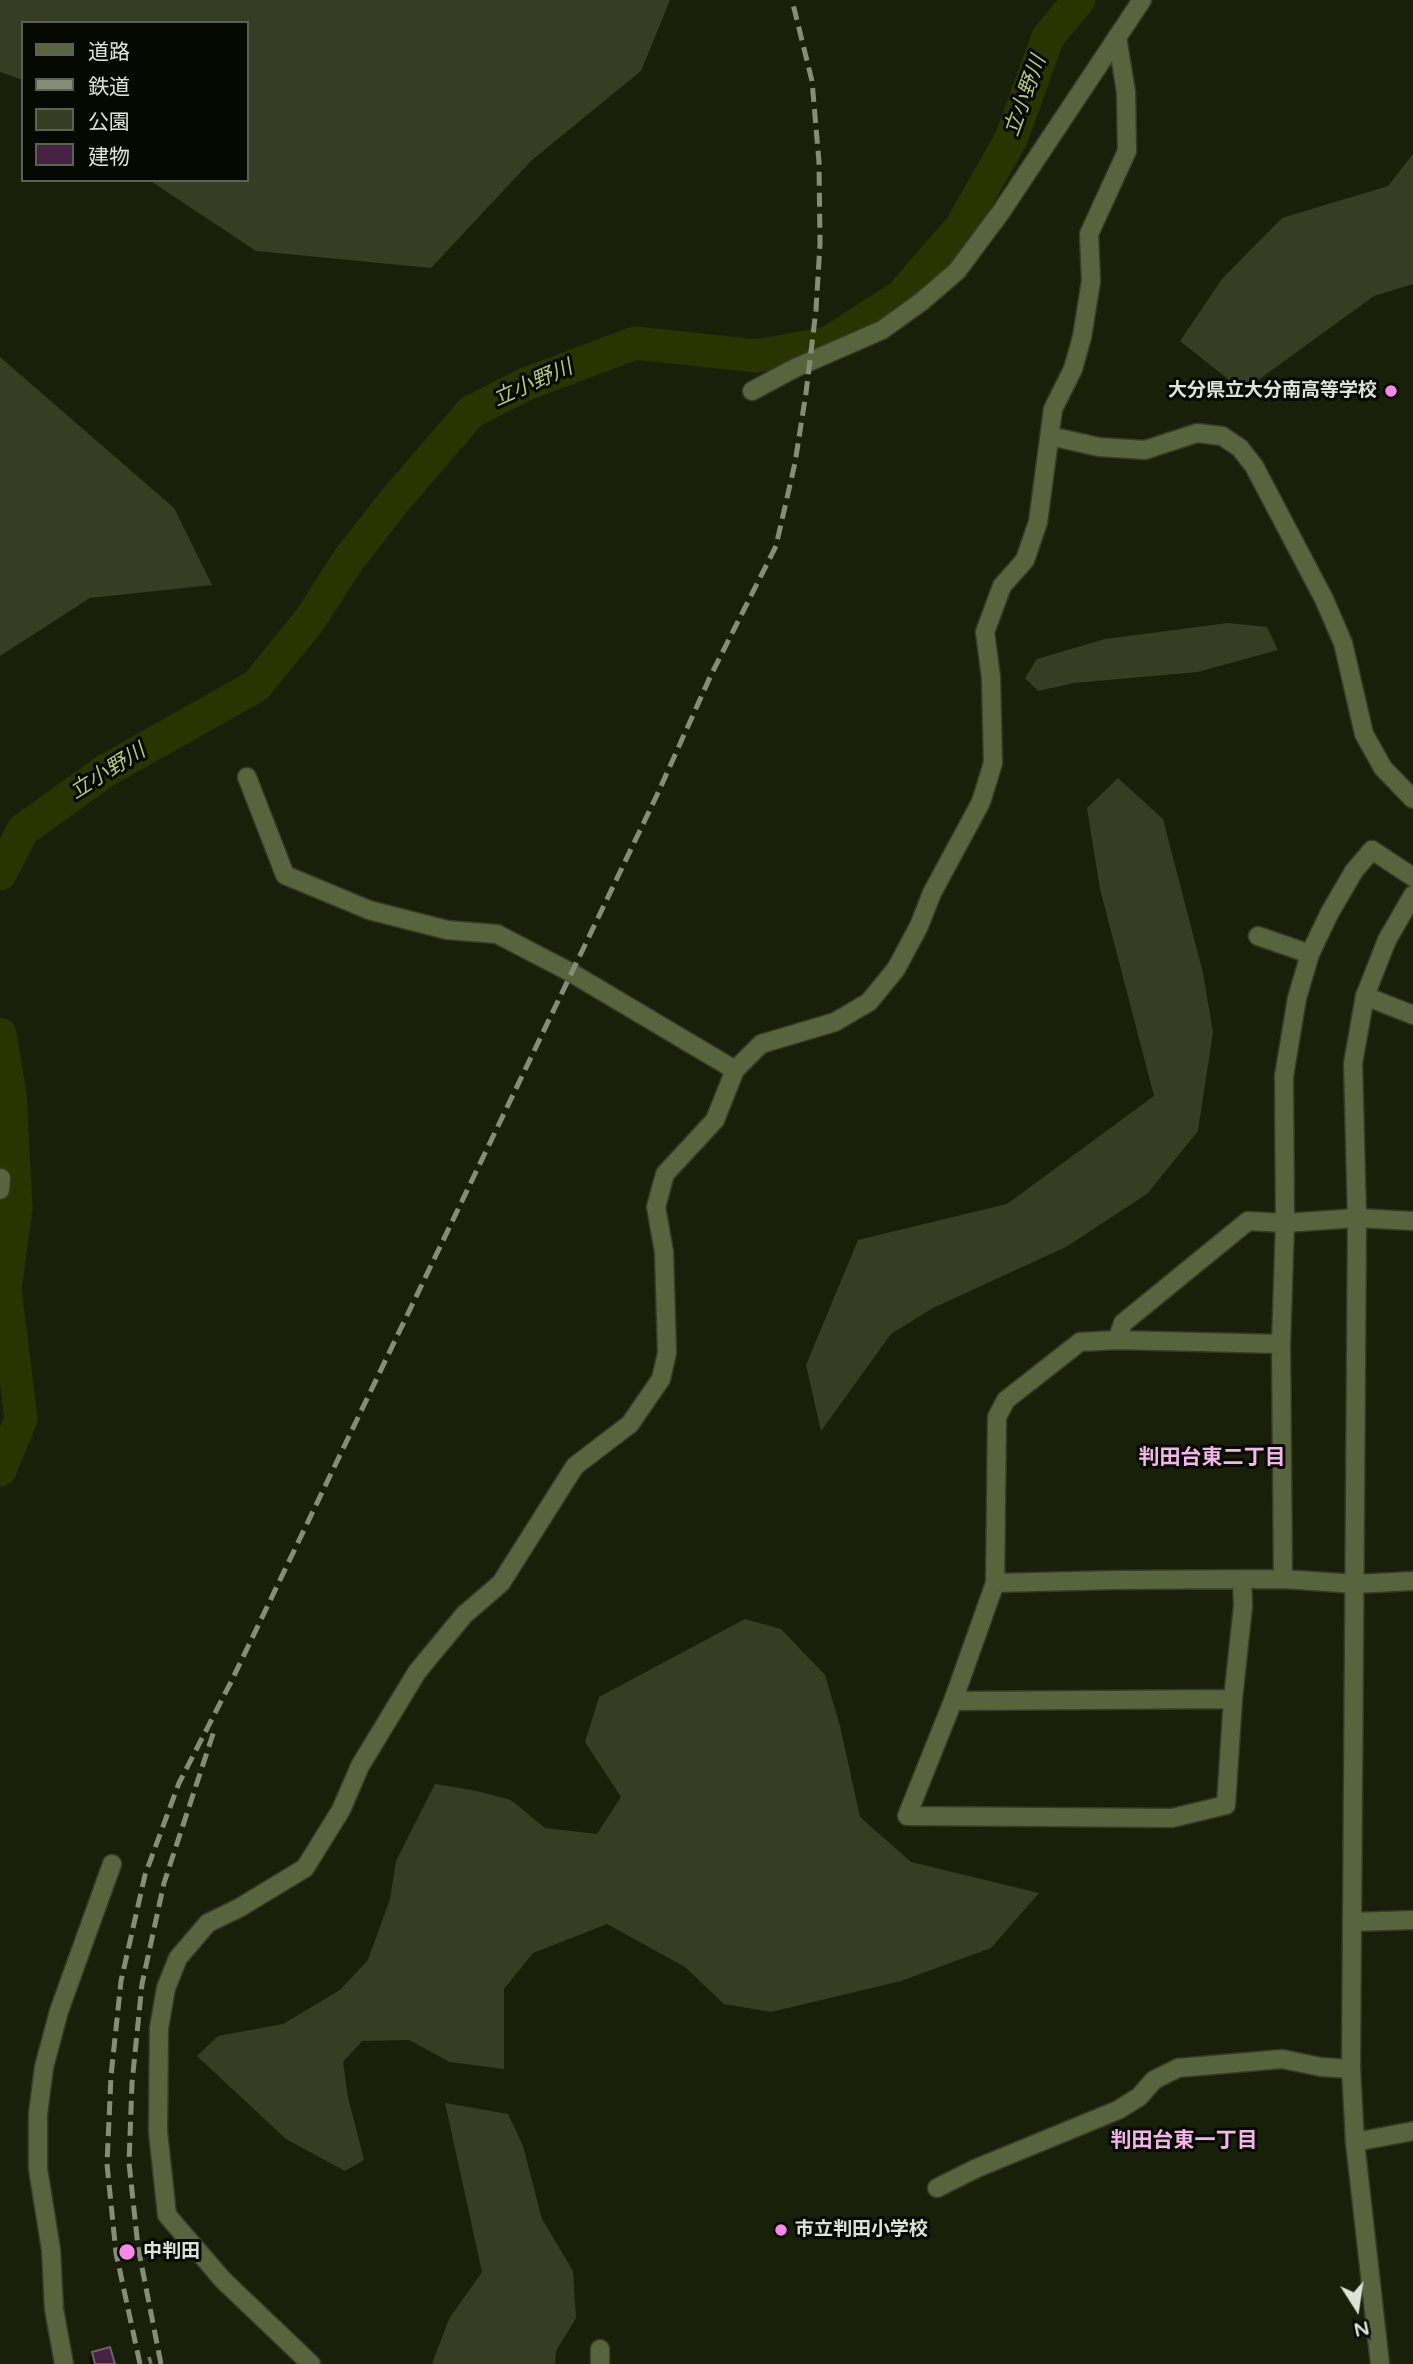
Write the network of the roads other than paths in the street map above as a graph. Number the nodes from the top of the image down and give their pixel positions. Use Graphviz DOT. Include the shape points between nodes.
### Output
graph roads {
  1 [pos="1142,0"];
  2 [pos="1118,37"];
  3 [pos="752,391"];
  4 [pos="1050,436"];
  5 [pos="247,777"];
  6 [pos="1413,799"];
  7 [pos="1413,877"];
  8 [pos="1413,895"];
  9 [pos="1258,936"];
  10 [pos="1310,954"];
  11 [pos="1365,996"];
  12 [pos="1413,1015"];
  13 [pos="735,1070"];
  14 [pos="1357,1218"];
  15 [pos="1413,1221"];
  16 [pos="1285,1223"];
  17 [pos="1117,1340"];
  18 [pos="1281,1344"];
  19 [pos="1283,1579"];
  20 [pos="1242,1580"];
  21 [pos="1413,1581"];
  22 [pos="995,1583"];
  23 [pos="1356,1584"];
  24 [pos="1233,1699"];
  25 [pos="953,1701"];
  26 [pos="112,1864"];
  27 [pos="1413,1920"];
  28 [pos="1352,1922"];
  29 [pos="1351,2069"];
  30 [pos="1413,2131"];
  31 [pos="1354,2142"];
  32 [pos="937,2188"];
  33 [pos="64,2364"];
  34 [pos="311,2364"];
  35 [pos="1380,2364"];
  1 -- 2 [label="street"];
  2 -- 3 [label="street" via="957,271 882,330"];
  2 -- 4 [label="street" via="1126,92 1127,151 1090,234 1091,281 1082,337 1053,410"];
  4 -- 6 [label="street" via="1099,447 1145,450 1197,433 1222,436 1240,447 1324,599 1343,643 1364,734 1383,768"];
  4 -- 13 [label="street" via="1038,522 1025,560 1002,586 985,632 993,763 981,802 896,969 869,1002 835,1022 761,1044"];
  5 -- 13 [label="street" via="285,875 369,910 447,930 497,934"];
  7 -- 10 [label="street" via="1372,850 1354,872"];
  8 -- 11 [label="street" via="1387,940"];
  9 -- 10 [label="street"];
  10 -- 16 [label="street" via="1297,998 1284,1076"];
  11 -- 12 [label="street"];
  11 -- 14 [label="street" via="1353,1063"];
  13 -- 34 [label="street" via="715,1120 665,1174 656,1207 665,1265 667,1353 661,1379 630,1424 575,1466 501,1583 464,1615 417,1672 305,1868 208,1923 178,1958 166,1988 159,2028 158,2132 167,2215 223,2280"];
  14 -- 15 [label="street"];
  14 -- 16 [label="street"];
  14 -- 23 [label="street"];
  16 -- 17 [label="street" via="1248,1221 1123,1323"];
  16 -- 18 [label="street"];
  17 -- 18 [label="street"];
  17 -- 22 [label="street" via="1080,1342 1006,1401 997,1417"];
  18 -- 19 [label="street"];
  19 -- 20 [label="street"];
  19 -- 23 [label="street"];
  20 -- 22 [label="street"];
  20 -- 24 [label="street"];
  21 -- 23 [label="street"];
  22 -- 25 [label="street"];
  23 -- 28 [label="street"];
  24 -- 25 [label="street"];
  24 -- 25 [label="street" via="1226,1805 1172,1818 907,1816"];
  26 -- 33 [label="street" via="59,2011 44,2067 38,2114 38,2169"];
  27 -- 28 [label="street"];
  28 -- 29 [label="street"];
  29 -- 31 [label="street"];
  29 -- 32 [label="street" via="1282,2059 1178,2068 1154,2080 1118,2110"];
  30 -- 31 [label="street"];
  31 -- 35 [label="street"];
}
